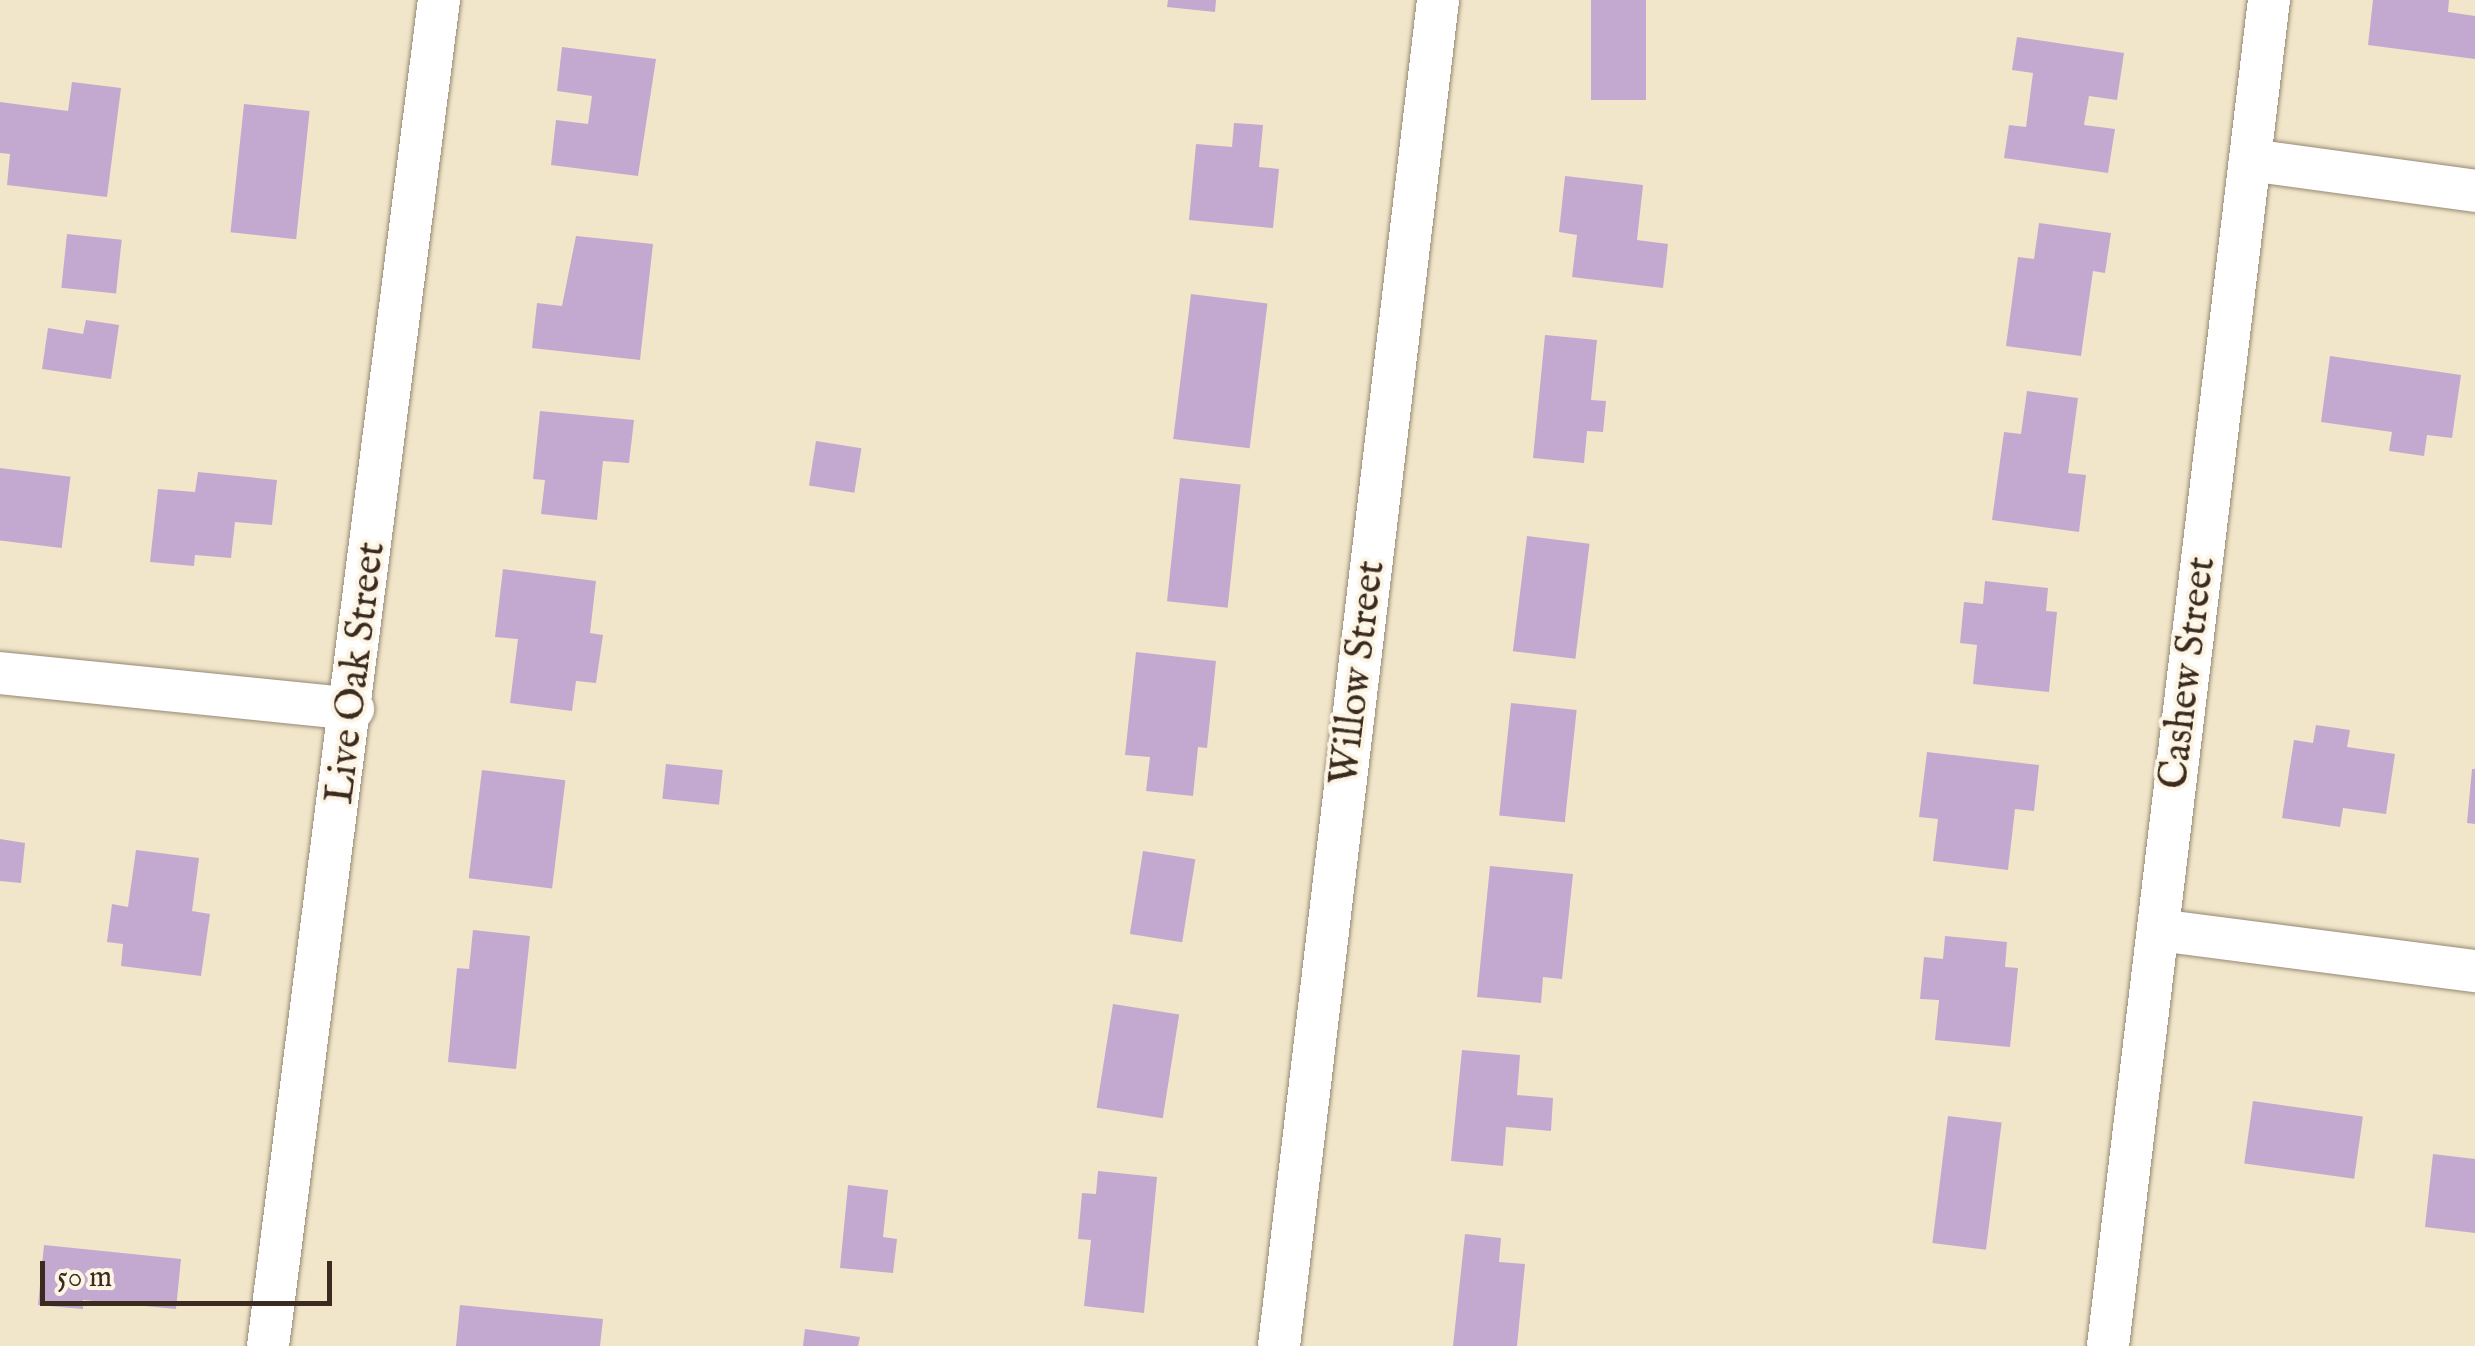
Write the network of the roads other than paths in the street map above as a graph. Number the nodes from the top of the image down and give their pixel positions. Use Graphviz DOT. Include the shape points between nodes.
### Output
graph roads {
  1 [pos="439,0"];
  2 [pos="1438,0"];
  3 [pos="2269,0"];
  4 [pos="2250,160"];
  5 [pos="2475,191"];
  6 [pos="0,674"];
  7 [pos="353,710"];
  8 [pos="2158,930"];
  9 [pos="2475,971"];
  10 [pos="268,1346"];
  11 [pos="1279,1346"];
  12 [pos="2108,1346"];
  1 -- 7 [label="street, Live Oak Street"];
  2 -- 11 [label="street, Willow Street"];
  3 -- 4 [label="street, Cashew Street"];
  4 -- 5 [label="street"];
  4 -- 8 [label="street, Cashew Street"];
  6 -- 7 [label="street"];
  7 -- 10 [label="street, Live Oak Street"];
  8 -- 9 [label="street"];
  8 -- 12 [label="street, Cashew Street"];
}
